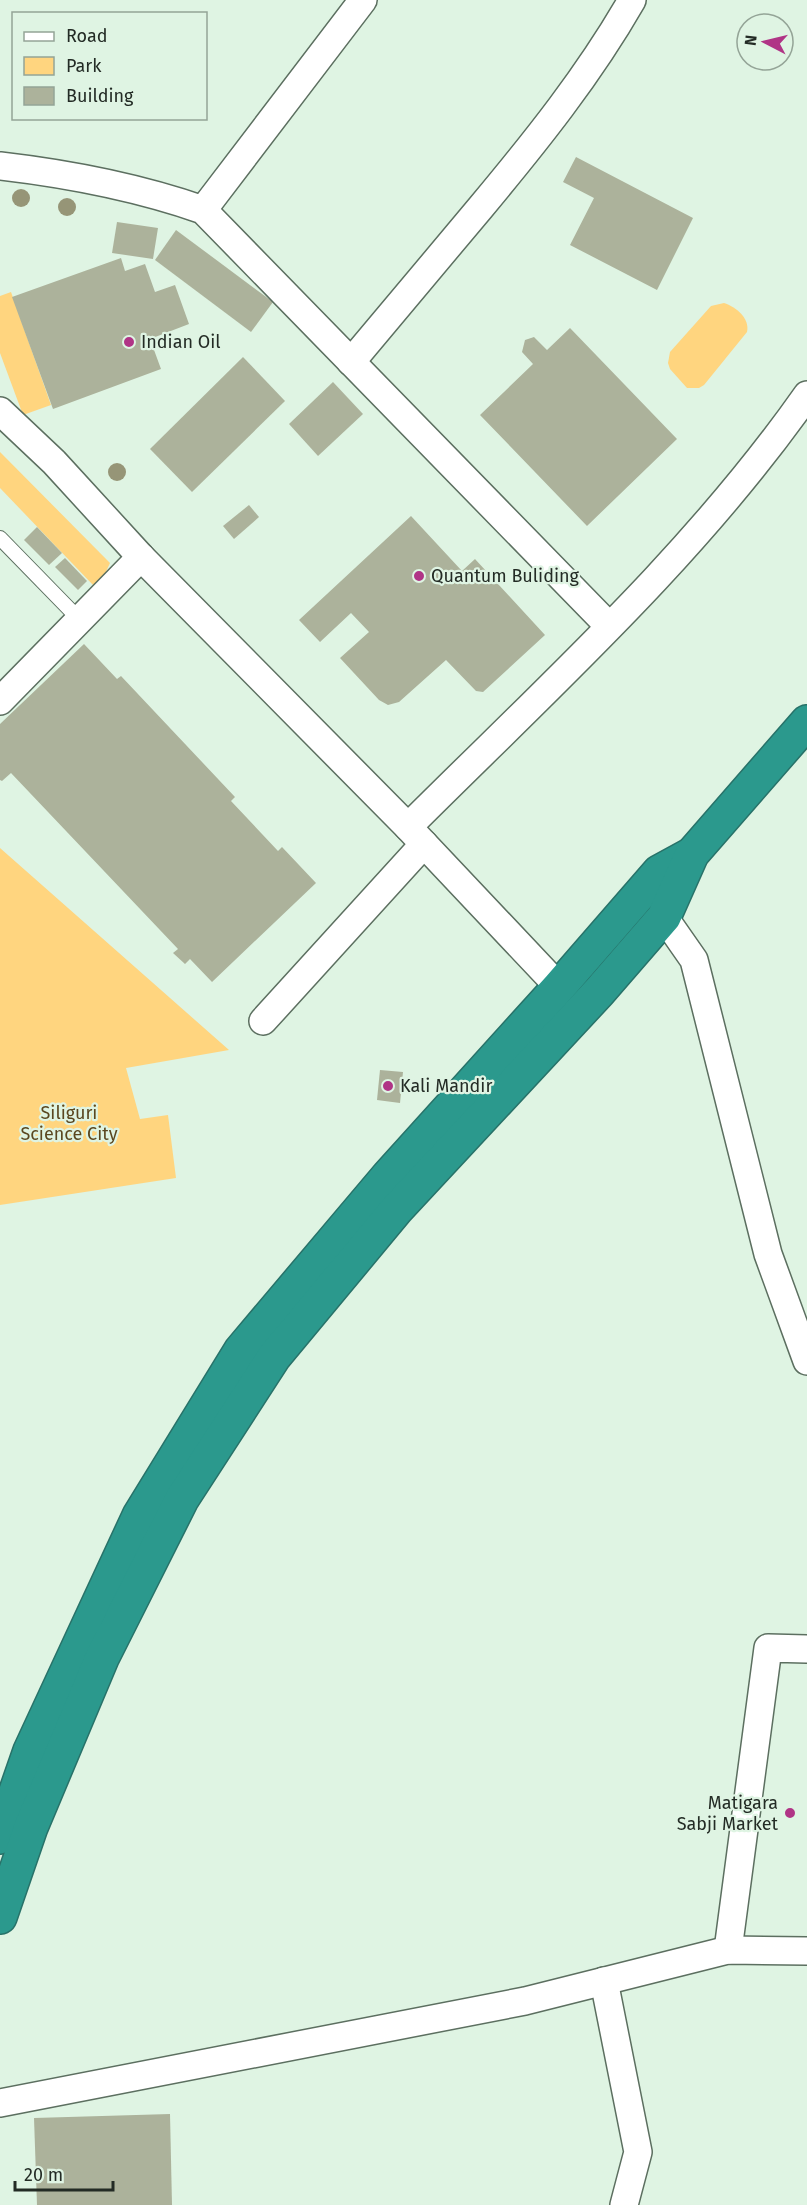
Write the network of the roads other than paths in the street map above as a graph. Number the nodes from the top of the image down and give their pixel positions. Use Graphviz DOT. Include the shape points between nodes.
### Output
graph roads {
  1 [pos="363,0"];
  2 [pos="632,0"];
  3 [pos="0,166"];
  4 [pos="203,210"];
  5 [pos="351,362"];
  6 [pos="807,395"];
  7 [pos="1,409"];
  8 [pos="0,538"];
  9 [pos="141,557"];
  10 [pos="80,619"];
  11 [pos="609,626"];
  12 [pos="0,700"];
  13 [pos="807,722"];
  14 [pos="416,836"];
  15 [pos="692,854"];
  16 [pos="664,917"];
  17 [pos="559,987"];
  18 [pos="263,1022"];
  19 [pos="807,1361"];
  20 [pos="807,1648"];
  21 [pos="0,1837"];
  22 [pos="0,1917"];
  23 [pos="728,1950"];
  24 [pos="807,1951"];
  25 [pos="604,1981"];
  26 [pos="0,2103"];
  27 [pos="624,2205"];
  1 -- 4 [label="street"];
  2 -- 5 [label="street" via="548,124"];
  3 -- 4 [label="street" via="53,172 138,190"];
  4 -- 5 [label="street"];
  5 -- 11 [label="street"];
  6 -- 11 [label="street" via="703,527"];
  7 -- 9 [label="street"];
  8 -- 10 [label="lane"];
  9 -- 10 [label="street"];
  9 -- 14 [label="street"];
  10 -- 12 [label="street"];
  11 -- 14 [label="street"];
  13 -- 15 [label="highway"];
  14 -- 17 [label="street"];
  14 -- 18 [label="street"];
  15 -- 16 [label="highway"];
  15 -- 17 [label="highway" via="659,872"];
  16 -- 19 [label="street" via="694,960 768,1254"];
  16 -- 22 [label="highway" via="397,1209 273,1357 182,1499 102,1658 31,1827"];
  17 -- 21 [label="highway" via="393,1170 241,1350 139,1516 30,1750"];
  20 -- 23 [label="street" via="768,1648"];
  23 -- 24 [label="street"];
  23 -- 25 [label="street"];
  25 -- 26 [label="street" via="525,2001"];
  25 -- 27 [label="street" via="638,2152"];
}
